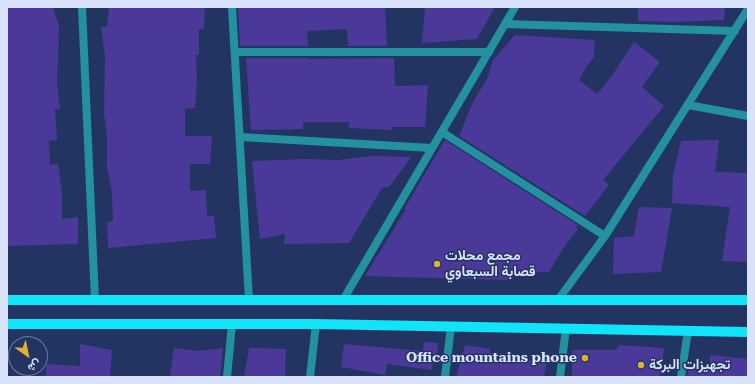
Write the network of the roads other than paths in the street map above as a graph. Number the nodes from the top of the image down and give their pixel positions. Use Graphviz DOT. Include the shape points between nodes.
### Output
graph roads {
  1 [pos="82,7"];
  2 [pos="232,7"];
  3 [pos="515,7"];
  4 [pos="748,9"];
  5 [pos="505,24"];
  6 [pos="735,31"];
  7 [pos="235,52"];
  8 [pos="489,52"];
  9 [pos="688,105"];
  10 [pos="748,116"];
  11 [pos="442,132"];
  12 [pos="240,137"];
  13 [pos="432,148"];
  14 [pos="605,236"];
  15 [pos="7,300"];
  16 [pos="96,300"];
  17 [pos="249,300"];
  18 [pos="344,300"];
  19 [pos="558,300"];
  20 [pos="748,300"];
  21 [pos="7,324"];
  22 [pos="232,324"];
  23 [pos="316,324"];
  24 [pos="451,326"];
  25 [pos="566,328"];
  26 [pos="688,330"];
  27 [pos="748,332"];
  28 [pos="227,377"];
  29 [pos="310,377"];
  30 [pos="445,377"];
  31 [pos="560,377"];
  32 [pos="681,377"];
  1 -- 16 [label="street"];
  2 -- 7 [label="street"];
  3 -- 5 [label="street"];
  4 -- 6 [label="street"];
  5 -- 6 [label="street"];
  5 -- 8 [label="street"];
  6 -- 9 [label="street"];
  7 -- 8 [label="street"];
  7 -- 12 [label="street"];
  8 -- 11 [label="street"];
  9 -- 10 [label="street"];
  9 -- 14 [label="street"];
  11 -- 13 [label="street"];
  11 -- 14 [label="street"];
  12 -- 13 [label="street"];
  12 -- 17 [label="street"];
  13 -- 18 [label="street"];
  14 -- 19 [label="street"];
  15 -- 16 [label="main road"];
  16 -- 17 [label="main road"];
  17 -- 18 [label="main road"];
  18 -- 19 [label="main road"];
  19 -- 20 [label="main road"];
  21 -- 22 [label="main road"];
  22 -- 23 [label="main road"];
  22 -- 28 [label="street"];
  23 -- 24 [label="main road"];
  23 -- 29 [label="street"];
  24 -- 25 [label="main road"];
  24 -- 30 [label="street"];
  25 -- 26 [label="main road"];
  25 -- 31 [label="street"];
  26 -- 27 [label="main road"];
  26 -- 32 [label="street"];
}
